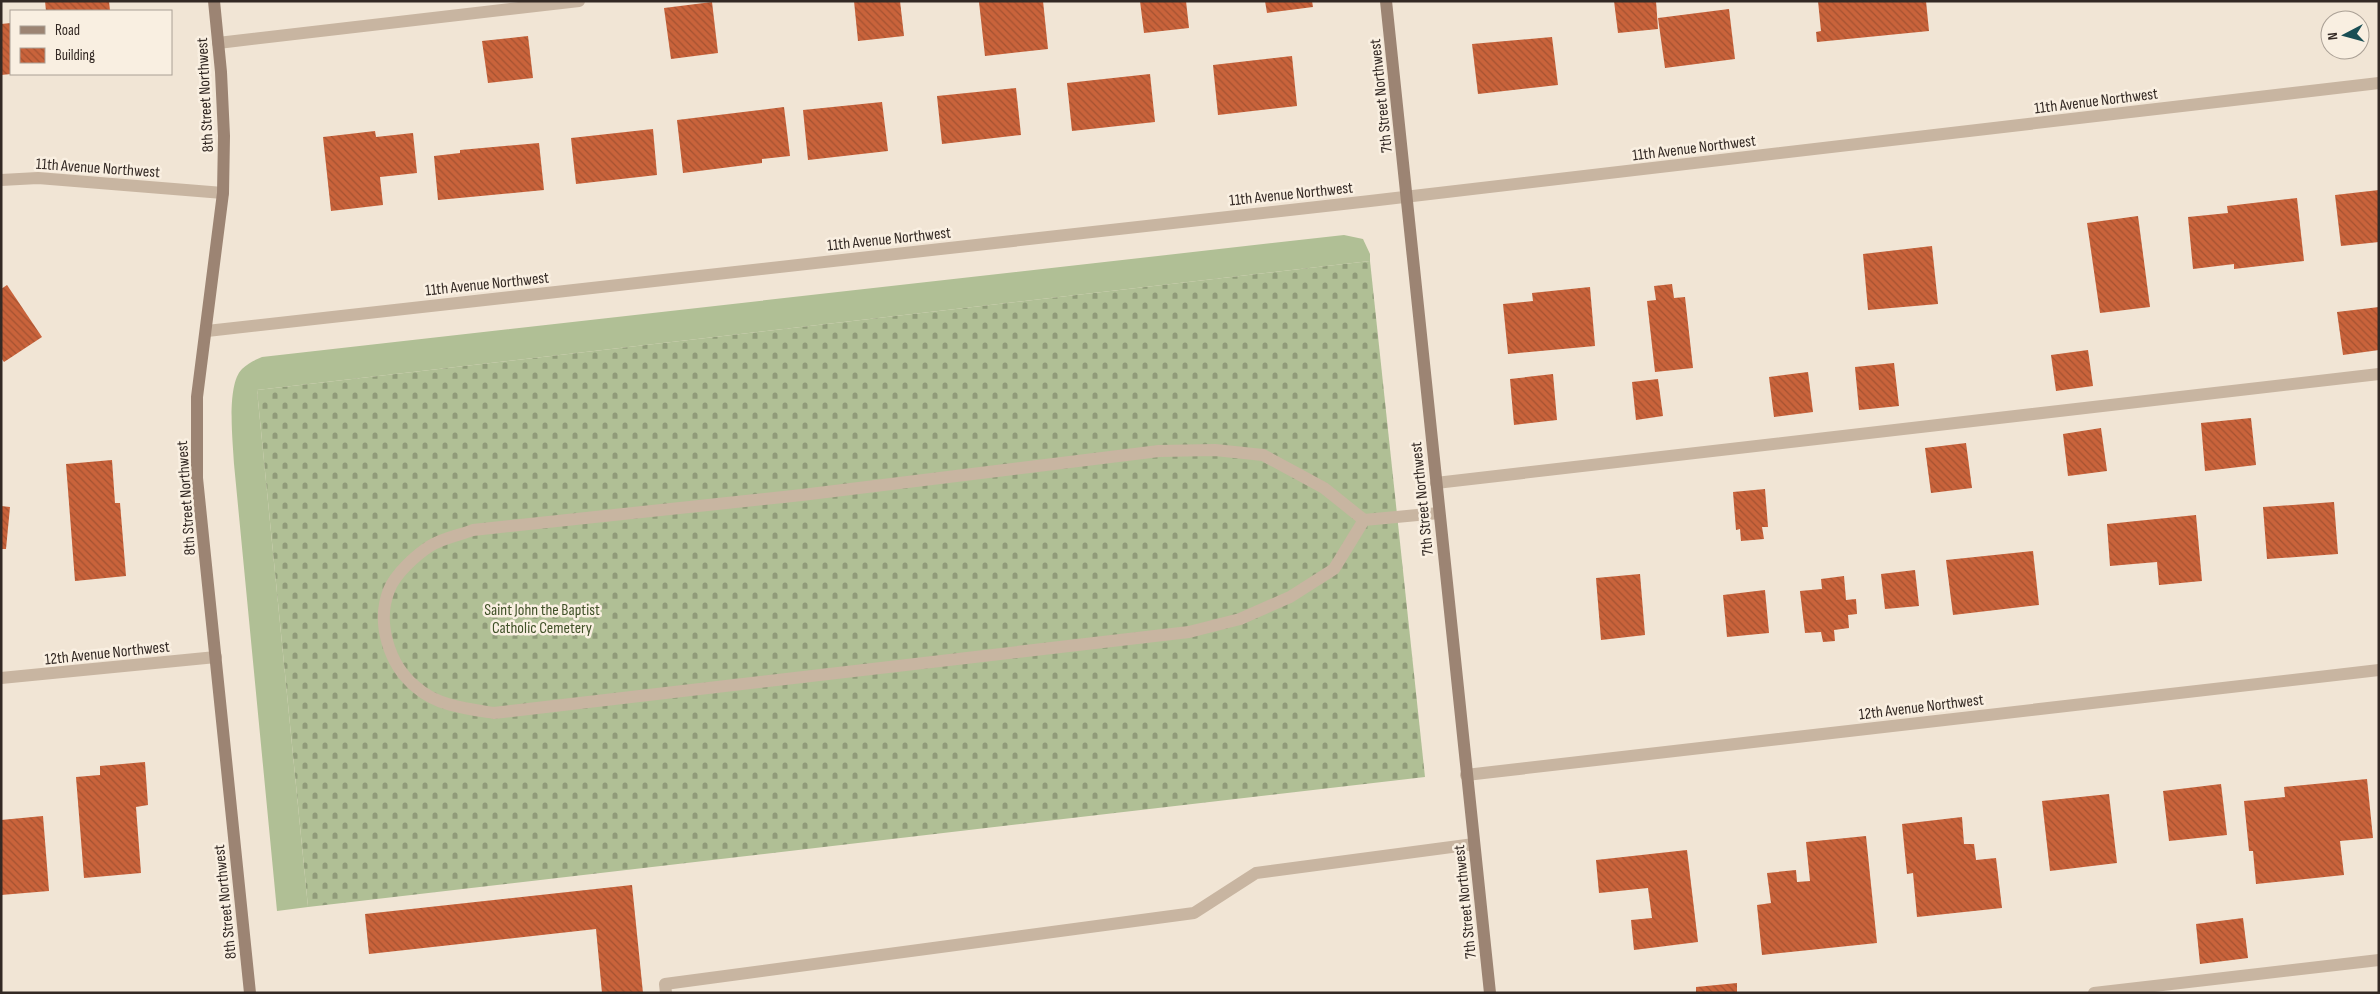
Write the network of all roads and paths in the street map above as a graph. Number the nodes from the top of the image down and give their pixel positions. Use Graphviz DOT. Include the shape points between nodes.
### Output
graph roads {
  1 [pos="214,1"];
  2 [pos="579,1"];
  3 [pos="1386,1"];
  4 [pos="218,43"];
  5 [pos="2379,84"];
  6 [pos="1,180"];
  7 [pos="223,193"];
  8 [pos="1407,196"];
  9 [pos="207,331"];
  10 [pos="2379,374"];
  11 [pos="1436,483"];
  12 [pos="1439,512"];
  13 [pos="1364,520"];
  14 [pos="216,657"];
  15 [pos="2379,670"];
  16 [pos="1,678"];
  17 [pos="1466,775"];
  18 [pos="1474,844"];
  19 [pos="2379,960"];
  20 [pos="250,993"];
  21 [pos="666,993"];
  22 [pos="1490,993"];
  23 [pos="2094,993"];
  1 -- 4 [label="street, 8th Street Northwest"];
  2 -- 4 [label="street"];
  3 -- 8 [label="street, 7th Street Northwest"];
  4 -- 7 [label="street, 8th Street Northwest" via="224,136"];
  5 -- 8 [label="street, 11th Avenue Northwest"];
  6 -- 7 [label="street, 11th Avenue Northwest" via="38,178"];
  7 -- 9 [label="street, 8th Street Northwest"];
  8 -- 9 [label="street, 11th Avenue Northwest"];
  8 -- 11 [label="street, 7th Street Northwest"];
  9 -- 14 [label="street, 8th Street Northwest" via="197,397 197,478"];
  10 -- 11 [label="street"];
  11 -- 12 [label="street, 7th Street Northwest"];
  12 -- 13 [label="street"];
  12 -- 17 [label="street, 7th Street Northwest"];
  13 -- 13 [label="street" via="1324,488 1263,455 1215,450 1160,451 802,496 473,530 431,545 402,572 387,596 384,609 386,638 396,666 416,688 451,706 494,713 1189,632 1240,619 1298,593 1334,569"];
  14 -- 16 [label="street, 12th Avenue Northwest"];
  14 -- 20 [label="street, 8th Street Northwest"];
  15 -- 17 [label="street, 12th Avenue Northwest"];
  17 -- 18 [label="street, 7th Street Northwest"];
  18 -- 21 [label="street" via="1256,872 1194,913 665,984"];
  18 -- 22 [label="street, 7th Street Northwest"];
  19 -- 23 [label="street"];
}
